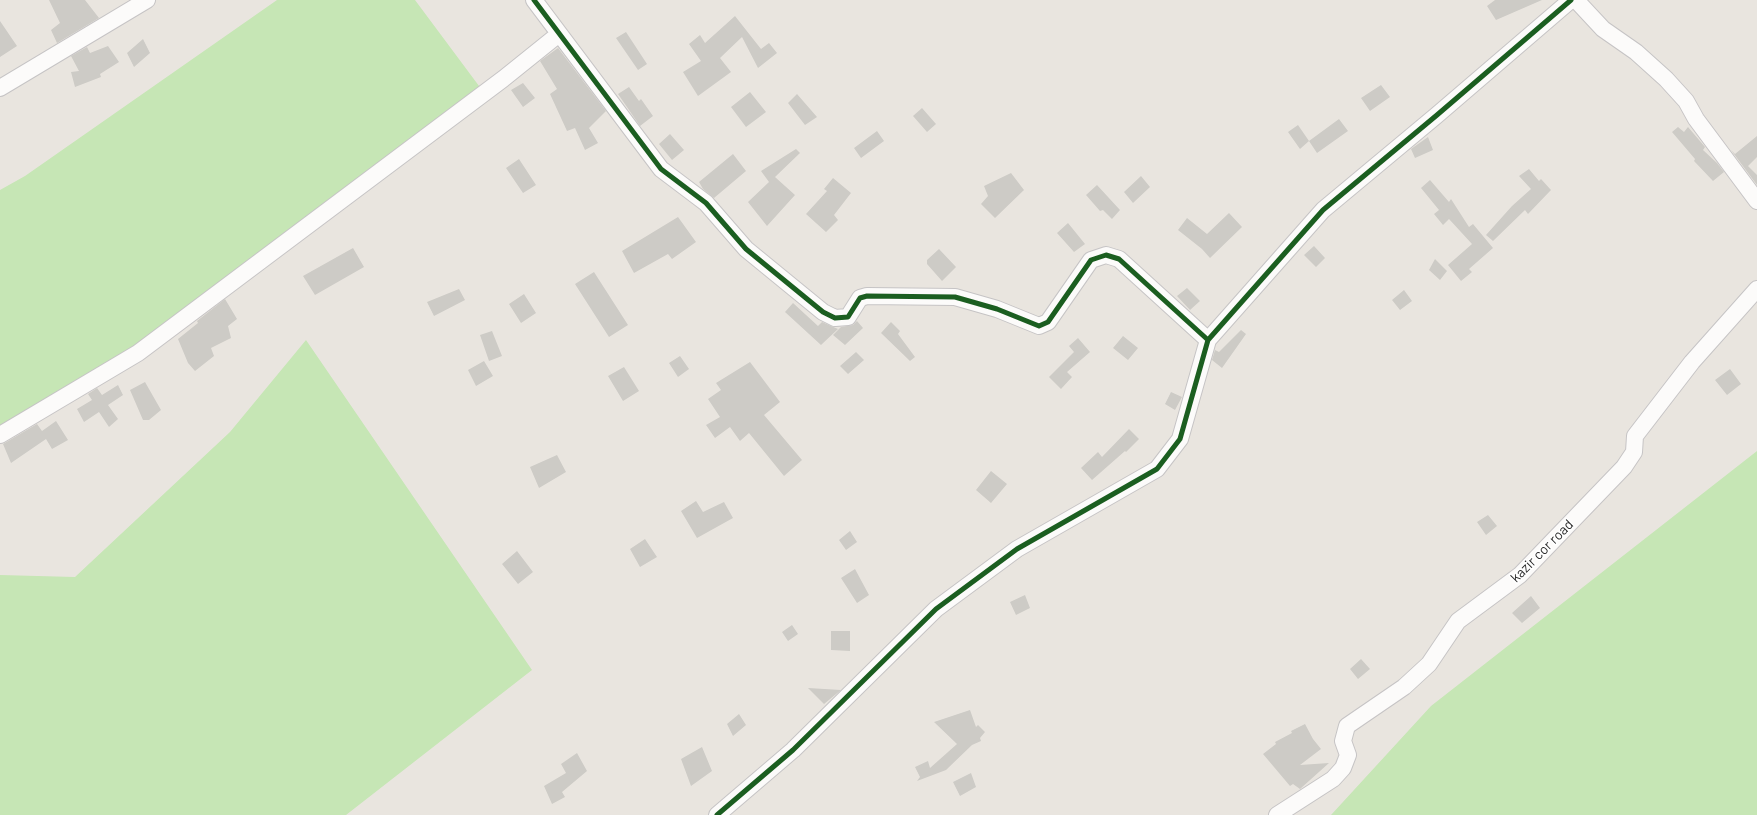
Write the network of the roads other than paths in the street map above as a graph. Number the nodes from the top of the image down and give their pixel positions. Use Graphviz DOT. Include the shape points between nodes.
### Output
graph roads {
  1 [pos="147,0"];
  2 [pos="534,0"];
  3 [pos="1571,0"];
  4 [pos="1576,0"];
  5 [pos="559,34"];
  6 [pos="0,88"];
  7 [pos="1757,201"];
  8 [pos="1757,289"];
  9 [pos="1208,340"];
  10 [pos="0,435"];
  11 [pos="717,815"];
  12 [pos="1277,815"];
  1 -- 6 [label="street"];
  2 -- 5 [label="street"];
  3 -- 9 [label="street" via="1323,210"];
  4 -- 7 [label="street" via="1603,29 1636,52 1666,78 1686,101 1696,119"];
  5 -- 9 [label="street" via="661,169 706,203 746,249 823,312 835,318 848,317 860,298 867,296 955,297 997,309 1039,326 1048,322 1091,260 1106,255 1119,259"];
  5 -- 10 [label="street" via="497,84 138,353"];
  8 -- 12 [label="street, kazir cor road" via="1692,362 1635,436 1634,452 1624,467 1520,575 1458,621 1429,664 1404,687 1347,726 1343,742 1348,755 1343,768 1333,779"];
  9 -- 11 [label="street" via="1180,439 1157,469 1017,549 936,609 793,750"];
}
